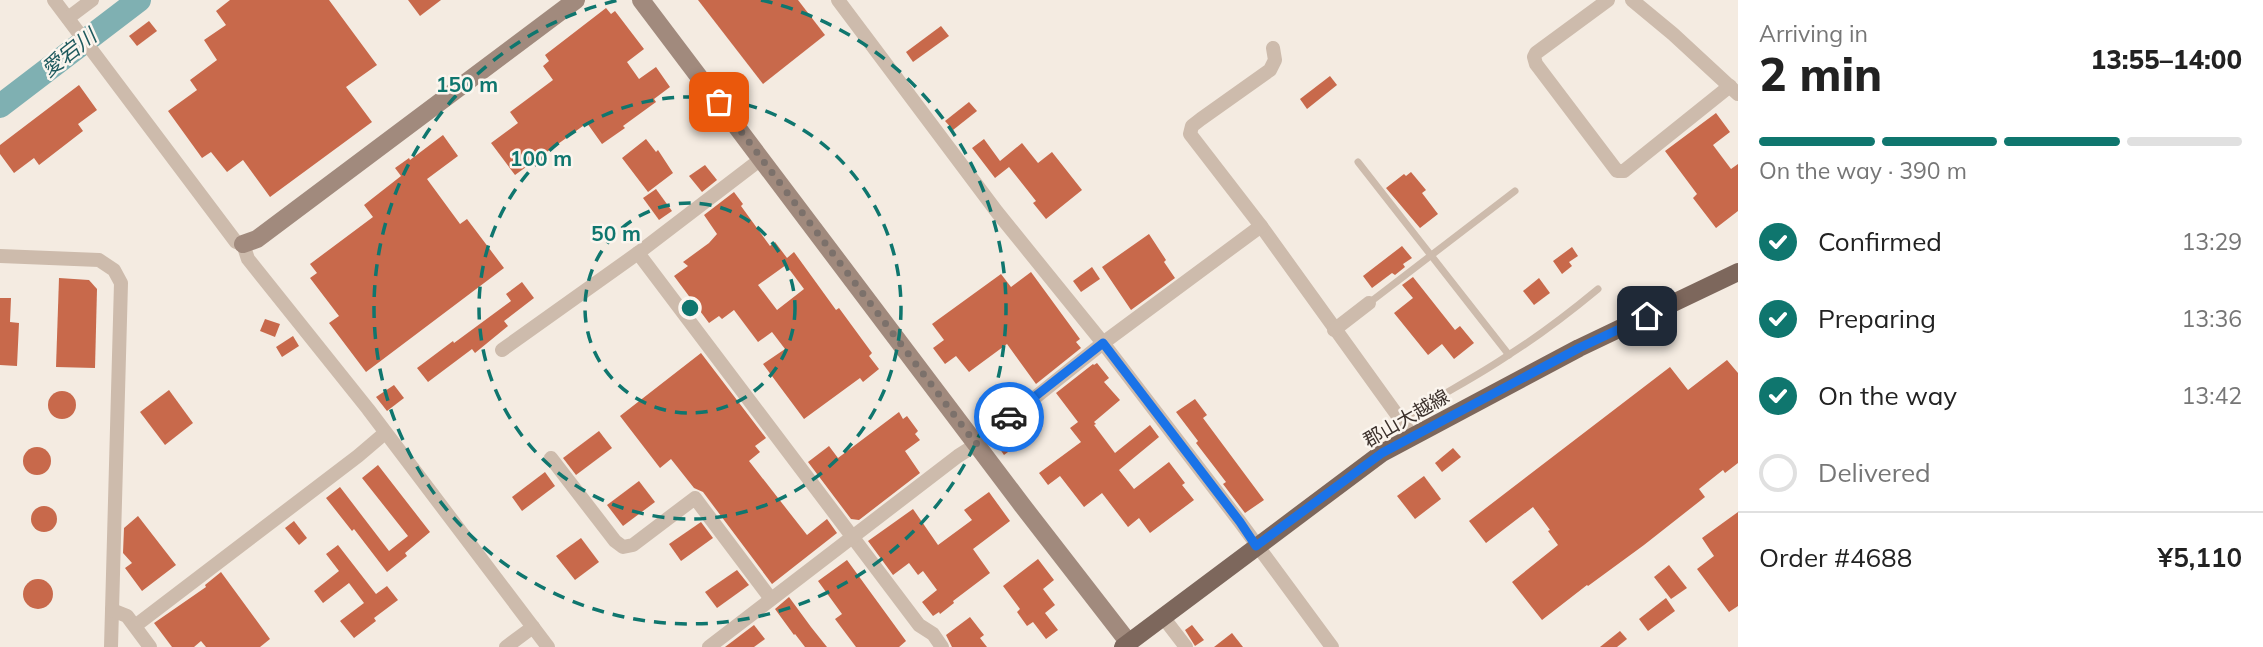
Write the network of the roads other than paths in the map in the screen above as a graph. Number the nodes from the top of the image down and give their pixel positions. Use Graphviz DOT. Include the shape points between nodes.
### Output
graph roads {
  1 [pos="54,0"];
  2 [pos="92,0"];
  3 [pos="576,0"];
  4 [pos="641,0"];
  5 [pos="838,0"];
  6 [pos="1608,0"];
  7 [pos="1632,0"];
  8 [pos="68,18"];
  9 [pos="1273,48"];
  10 [pos="1734,90"];
  11 [pos="761,159"];
  12 [pos="1358,162"];
  13 [pos="1514,191"];
  14 [pos="1261,226"];
  15 [pos="243,244"];
  16 [pos="638,253"];
  17 [pos="1432,255"];
  18 [pos="0,256"];
  19 [pos="1738,272"];
  20 [pos="1598,289"];
  21 [pos="1369,303"];
  22 [pos="1335,330"];
  23 [pos="1103,343"];
  24 [pos="502,350"];
  25 [pos="1509,355"];
  26 [pos="1402,420"];
  27 [pos="385,433"];
  28 [pos="1413,437"];
  29 [pos="976,444"];
  30 [pos="551,458"];
  31 [pos="853,536"];
  32 [pos="1256,546"];
  33 [pos="771,599"];
  34 [pos="112,610"];
  35 [pos="1163,617"];
  36 [pos="135,626"];
  37 [pos="533,627"];
  38 [pos="1126,645"];
  39 [pos="111,647"];
  40 [pos="150,647"];
  41 [pos="506,647"];
  42 [pos="548,647"];
  43 [pos="709,647"];
  44 [pos="942,647"];
  45 [pos="1186,647"];
  46 [pos="1332,647"];
  1 -- 8 [label="street"];
  2 -- 8 [label="street"];
  3 -- 15 [label="street" via="257,239"];
  4 -- 11 [label="street"];
  5 -- 23 [label="street" via="997,212"];
  6 -- 10 [label="street" via="1534,57 1618,170 1624,171"];
  7 -- 10 [label="street"];
  8 -- 15 [label="street" via="236,242"];
  9 -- 14 [label="street" via="1275,60 1270,70 1192,126 1190,134"];
  11 -- 16 [label="street"];
  11 -- 29 [label="street"];
  12 -- 17 [label="lane"];
  13 -- 17 [label="lane"];
  14 -- 22 [label="street"];
  14 -- 23 [label="street"];
  15 -- 27 [label="street" via="248,259"];
  16 -- 24 [label="street"];
  16 -- 31 [label="street"];
  17 -- 21 [label="lane"];
  17 -- 25 [label="lane"];
  18 -- 34 [label="street" via="99,260 114,270 121,283"];
  19 -- 28 [label="main road, 郡山大越線" via="1579,348"];
  20 -- 25 [label="lane"];
  21 -- 22 [label="street"];
  22 -- 26 [label="street"];
  23 -- 29 [label="street"];
  23 -- 32 [label="street"];
  25 -- 26 [label="lane"];
  26 -- 28 [label="street"];
  27 -- 36 [label="street"];
  27 -- 37 [label="street"];
  28 -- 32 [label="main road, 郡山大越線" via="1382,453"];
  29 -- 31 [label="street"];
  29 -- 38 [label="street"];
  30 -- 33 [label="street" via="623,547 633,545 695,498"];
  31 -- 33 [label="street"];
  31 -- 44 [label="street" via="919,625"];
  32 -- 35 [label="main road, 郡山大越線"];
  32 -- 46 [label="street"];
  33 -- 43 [label="street"];
  34 -- 36 [label="street" via="127,616"];
  34 -- 39 [label="street"];
  35 -- 38 [label="main road, 郡山大越線"];
  35 -- 45 [label="street"];
  36 -- 40 [label="street"];
  37 -- 41 [label="street"];
  37 -- 42 [label="street"];
}
